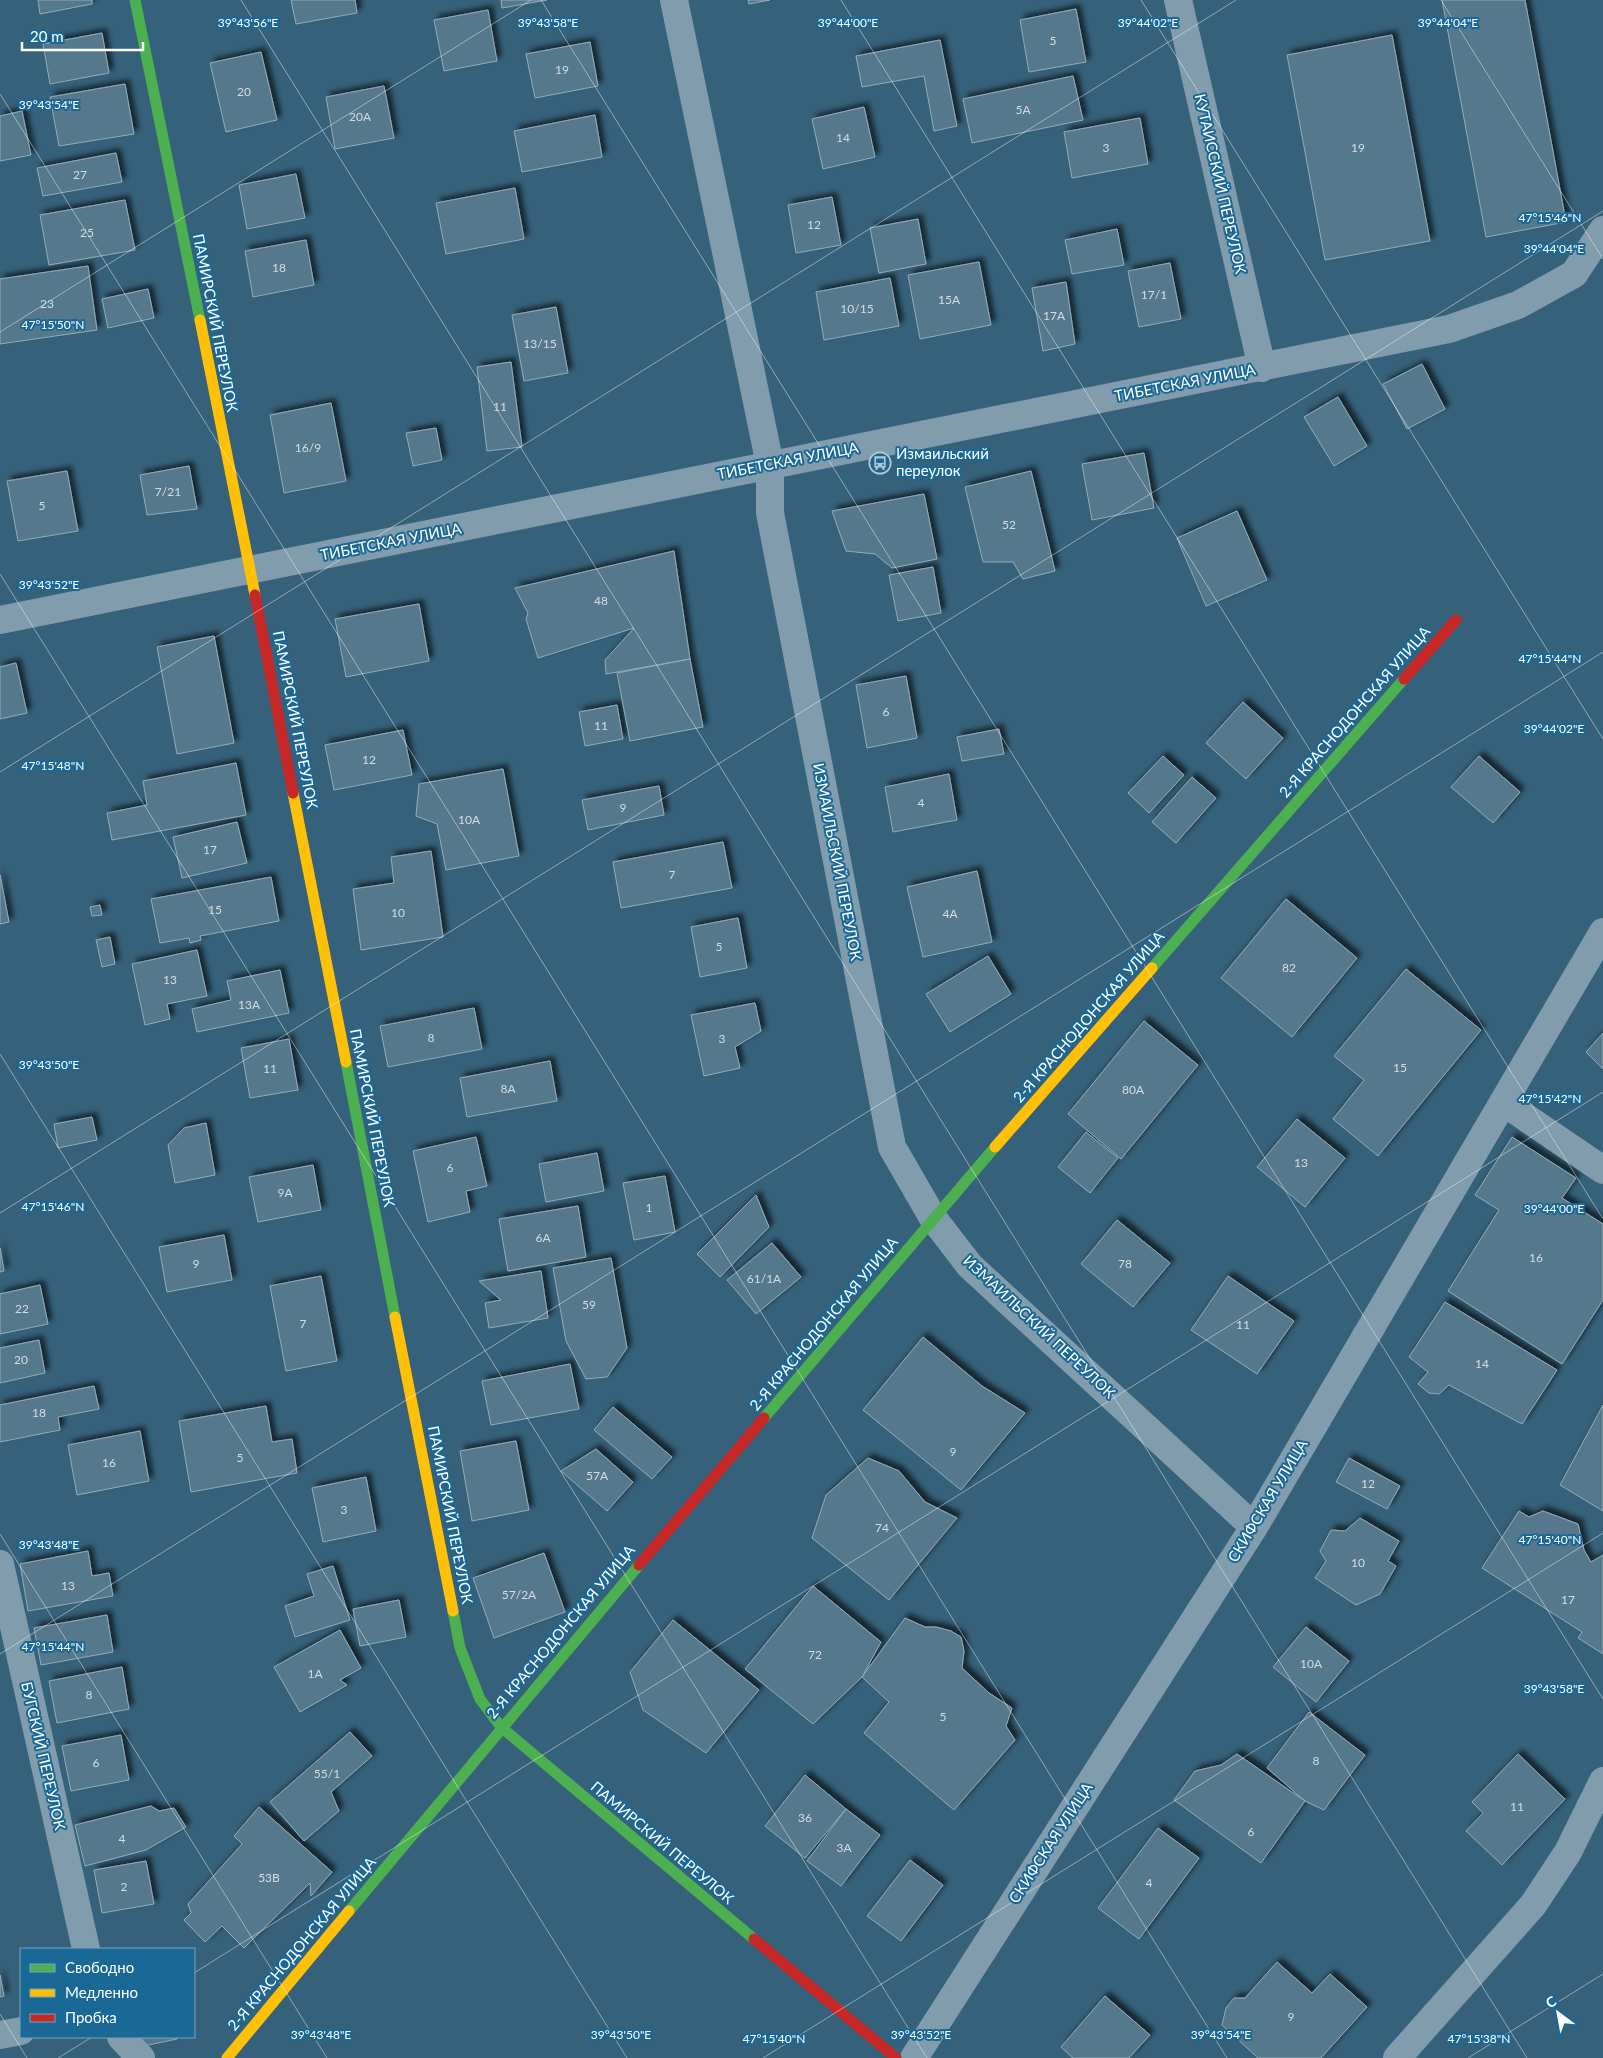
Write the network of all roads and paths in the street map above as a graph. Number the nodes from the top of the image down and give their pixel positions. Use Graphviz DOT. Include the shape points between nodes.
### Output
graph roads {
  1 [pos="135,0"];
  2 [pos="674,0"];
  3 [pos="1178,0"];
  4 [pos="1603,230"];
  5 [pos="1262,368"];
  6 [pos="770,465"];
  7 [pos="250,570"];
  8 [pos="0,620"];
  9 [pos="1456,620"];
  10 [pos="1603,932"];
  11 [pos="1503,1102"];
  12 [pos="1603,1170"];
  13 [pos="933,1218"];
  14 [pos="1254,1527"];
  15 [pos="0,1564"];
  16 [pos="501,1727"];
  17 [pos="1603,1781"];
  18 [pos="86,1948"];
  19 [pos="20,2031"];
  20 [pos="0,2035"];
  21 [pos="122,2038"];
  22 [pos="141,2058"];
  23 [pos="227,2058"];
  24 [pos="896,2058"];
  25 [pos="914,2058"];
  26 [pos="1397,2058"];
  1 -- 7 [label="street, ПАМИРСКИЙ ПЕРЕУЛОК"];
  2 -- 6 [label="street, ИЗМАИЛЬСКИЙ ПЕРЕУЛОК"];
  3 -- 5 [label="street, КУТАИССКИЙ ПЕРЕУЛОК"];
  4 -- 5 [label="street, ТИБЕТСКАЯ УЛИЦА" via="1574,274 1518,305 1449,329"];
  5 -- 6 [label="street, ТИБЕТСКАЯ УЛИЦА"];
  6 -- 7 [label="street, ТИБЕТСКАЯ УЛИЦА"];
  6 -- 13 [label="street, ИЗМАИЛЬСКИЙ ПЕРЕУЛОК" via="770,513 892,1147"];
  7 -- 8 [label="street, ТИБЕТСКАЯ УЛИЦА"];
  7 -- 16 [label="street, ПАМИРСКИЙ ПЕРЕУЛОК" via="460,1648 480,1700"];
  9 -- 13 [label="street, 2-Я КРАСНОДОНСКАЯ УЛИЦА"];
  10 -- 11 [label="street, СКИФСКАЯ УЛИЦА"];
  11 -- 12 [label="street"];
  11 -- 14 [label="street, СКИФСКАЯ УЛИЦА"];
  13 -- 14 [label="street, ИЗМАИЛЬСКИЙ ПЕРЕУЛОК" via="970,1266"];
  13 -- 16 [label="street, 2-Я КРАСНОДОНСКАЯ УЛИЦА"];
  14 -- 25 [label="street, СКИФСКАЯ УЛИЦА"];
  15 -- 18 [label="street, БУГСКИЙ ПЕРЕУЛОК"];
  16 -- 23 [label="street, 2-Я КРАСНОДОНСКАЯ УЛИЦА"];
  16 -- 24 [label="street, ПАМИРСКИЙ ПЕРЕУЛОК"];
  17 -- 26 [label="street" via="1568,1852 1533,1905"];
  19 -- 20 [label="street"];
  21 -- 22 [label="street"];
}
